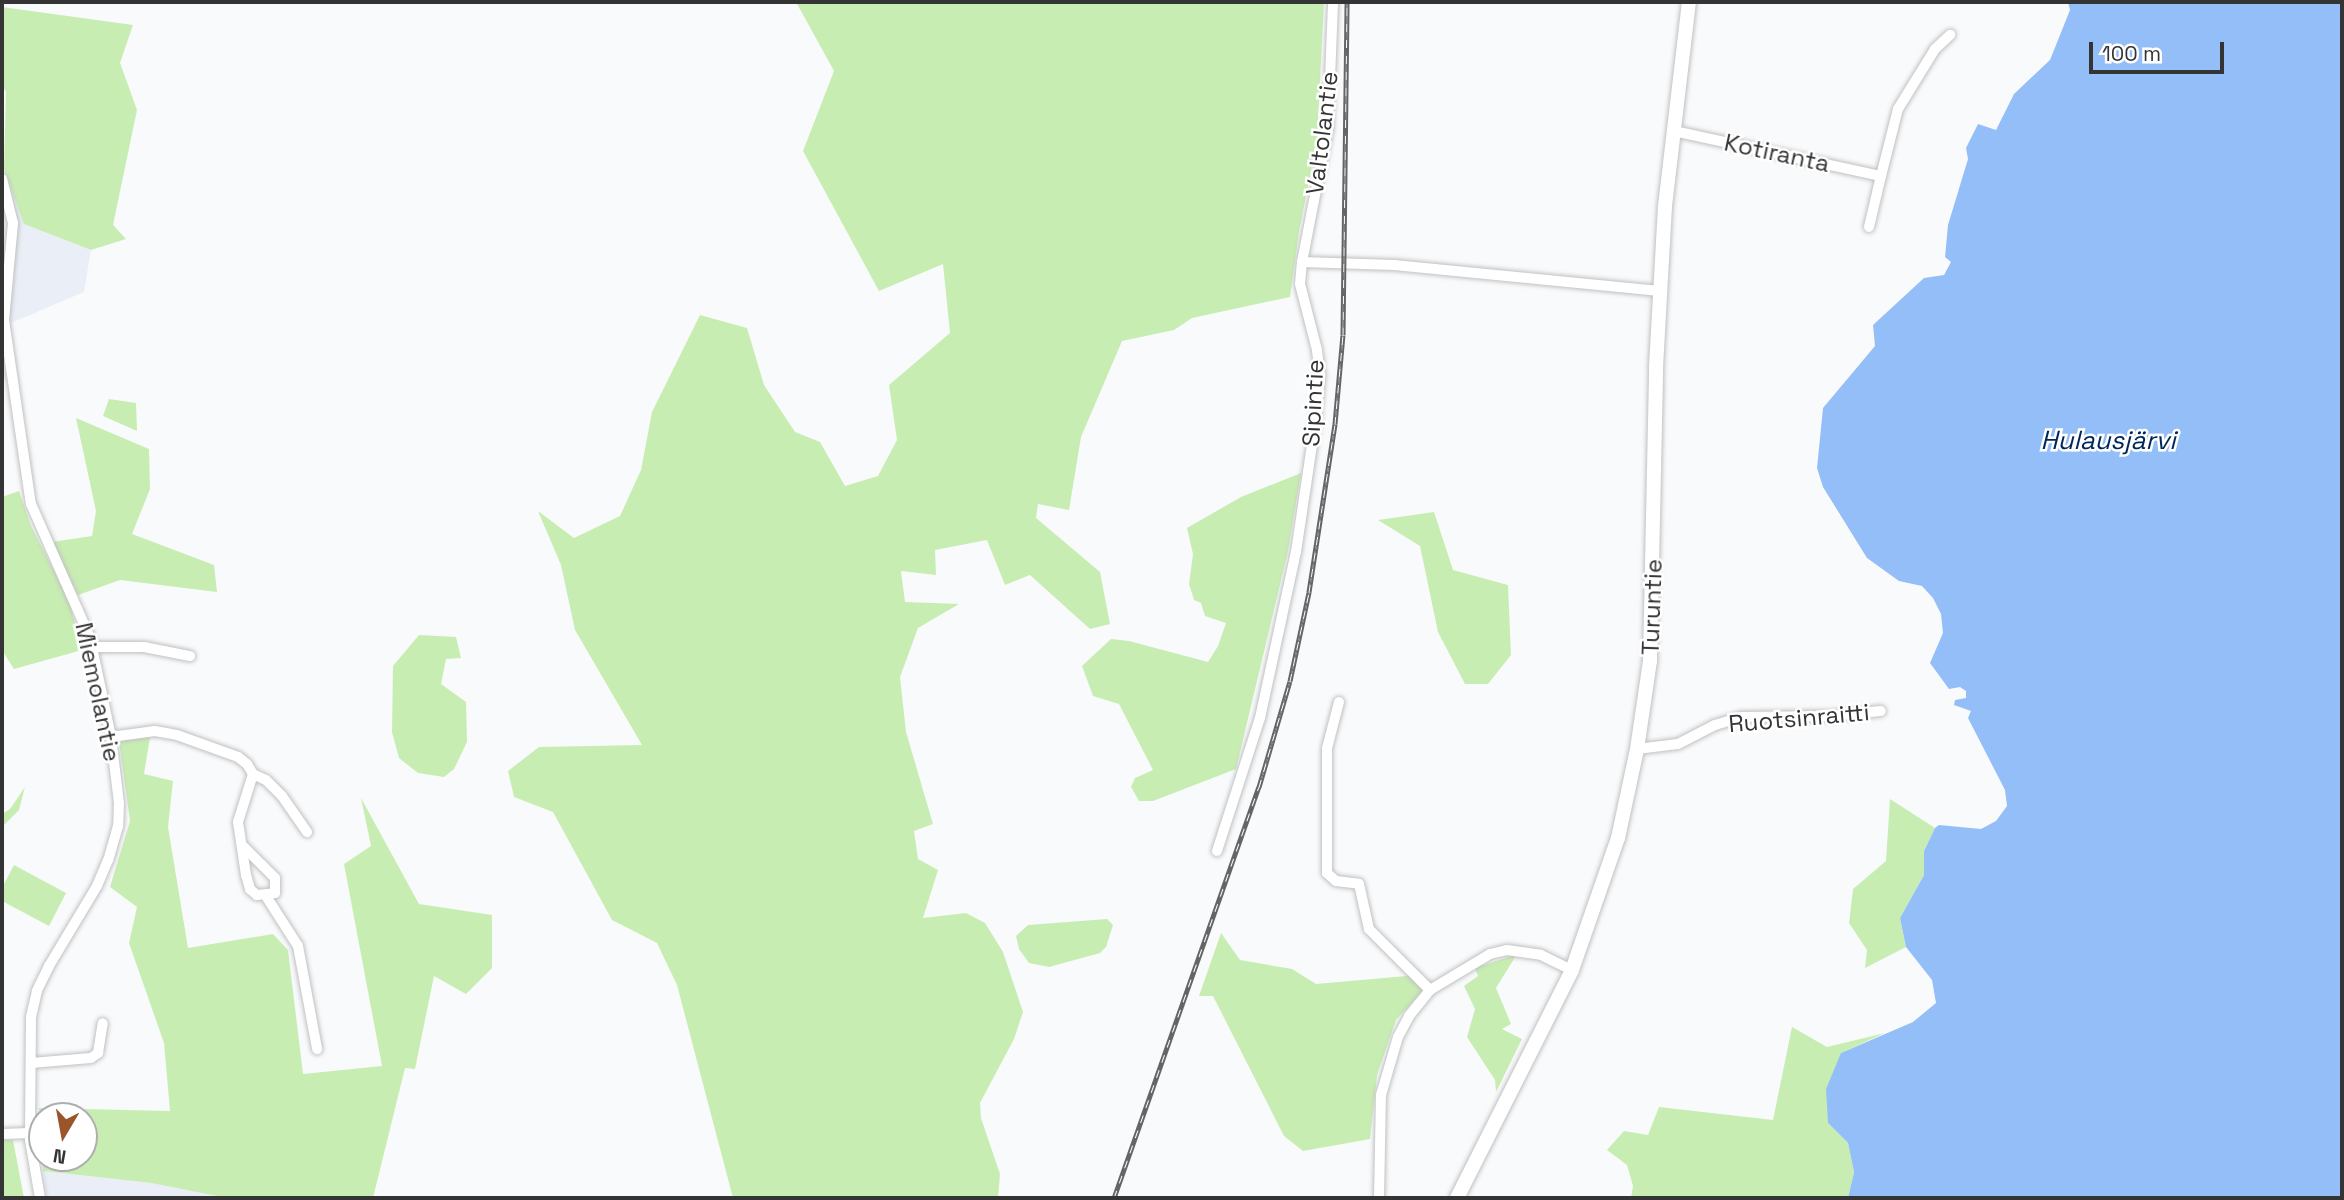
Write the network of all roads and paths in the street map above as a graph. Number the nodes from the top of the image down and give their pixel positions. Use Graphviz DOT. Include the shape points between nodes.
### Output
graph roads {
  1 [pos="1333,2"];
  2 [pos="1689,2"];
  3 [pos="1950,36"];
  4 [pos="1674,131"];
  5 [pos="1881,176"];
  6 [pos="2,179"];
  7 [pos="1869,227"];
  8 [pos="1303,262"];
  9 [pos="1660,291"];
  10 [pos="92,648"];
  11 [pos="190,656"];
  12 [pos="1339,702"];
  13 [pos="1881,711"];
  14 [pos="111,737"];
  15 [pos="1637,748"];
  16 [pos="253,774"];
  17 [pos="307,832"];
  18 [pos="243,846"];
  19 [pos="1217,851"];
  20 [pos="266,896"];
  21 [pos="1572,970"];
  22 [pos="1430,990"];
  23 [pos="103,1023"];
  24 [pos="317,1049"];
  25 [pos="31,1063"];
  26 [pos="30,1102"];
  27 [pos="28,1133"];
  28 [pos="2,1134"];
  29 [pos="36,1172"];
  30 [pos="1467,1178"];
  31 [pos="40,1198"];
  32 [pos="1379,1198"];
  33 [pos="1451,1198"];
  34 [pos="1457,1198"];
  1 -- 8 [label="street, Valtolantie" via="1328,128"];
  2 -- 4 [label="main road, Turuntie"];
  3 -- 5 [label="street" via="1935,49 1898,109"];
  4 -- 5 [label="street, Kotiranta"];
  4 -- 9 [label="main road, Turuntie"];
  5 -- 7 [label="street"];
  6 -- 10 [label="street, Miemolantie" via="13,223 4,320 31,504 82,615"];
  8 -- 9 [label="street" via="1394,265"];
  8 -- 19 [label="street, Sipintie" via="1300,284 1320,374 1314,431 1296,552 1259,718"];
  9 -- 15 [label="main road, Turuntie" via="1651,636"];
  10 -- 11 [label="street" via="144,647"];
  10 -- 14 [label="street, Miemolantie"];
  12 -- 22 [label="street" via="1327,748 1327,873 1336,881 1359,884 1369,929"];
  13 -- 15 [label="street, Ruotsinraitti" via="1741,718 1678,744"];
  14 -- 16 [label="street" via="155,731 177,735 238,757"];
  14 -- 25 [label="street, Miemolantie" via="118,826 97,886 37,992 31,1017"];
  15 -- 21 [label="main road, Turuntie" via="1618,838"];
  16 -- 17 [label="street" via="282,796"];
  16 -- 18 [label="street" via="239,821"];
  18 -- 20 [label="street" via="250,889"];
  18 -- 20 [label="street" via="275,878 275,893"];
  20 -- 24 [label="street" via="298,946"];
  21 -- 22 [label="street" via="1541,956 1507,950 1490,954"];
  21 -- 30 [label="main road, Turuntie"];
  22 -- 32 [label="street" via="1398,1037 1381,1095"];
  23 -- 25 [label="street" via="98,1053 91,1058"];
  25 -- 26 [label="street, Miemolantie"];
  27 -- 28 [label="street"];
  29 -- 31 [label="street, Miemolantie"];
  30 -- 33 [label="main road, Turuntie"];
  30 -- 34 [label="main road, Turuntie"];
}
